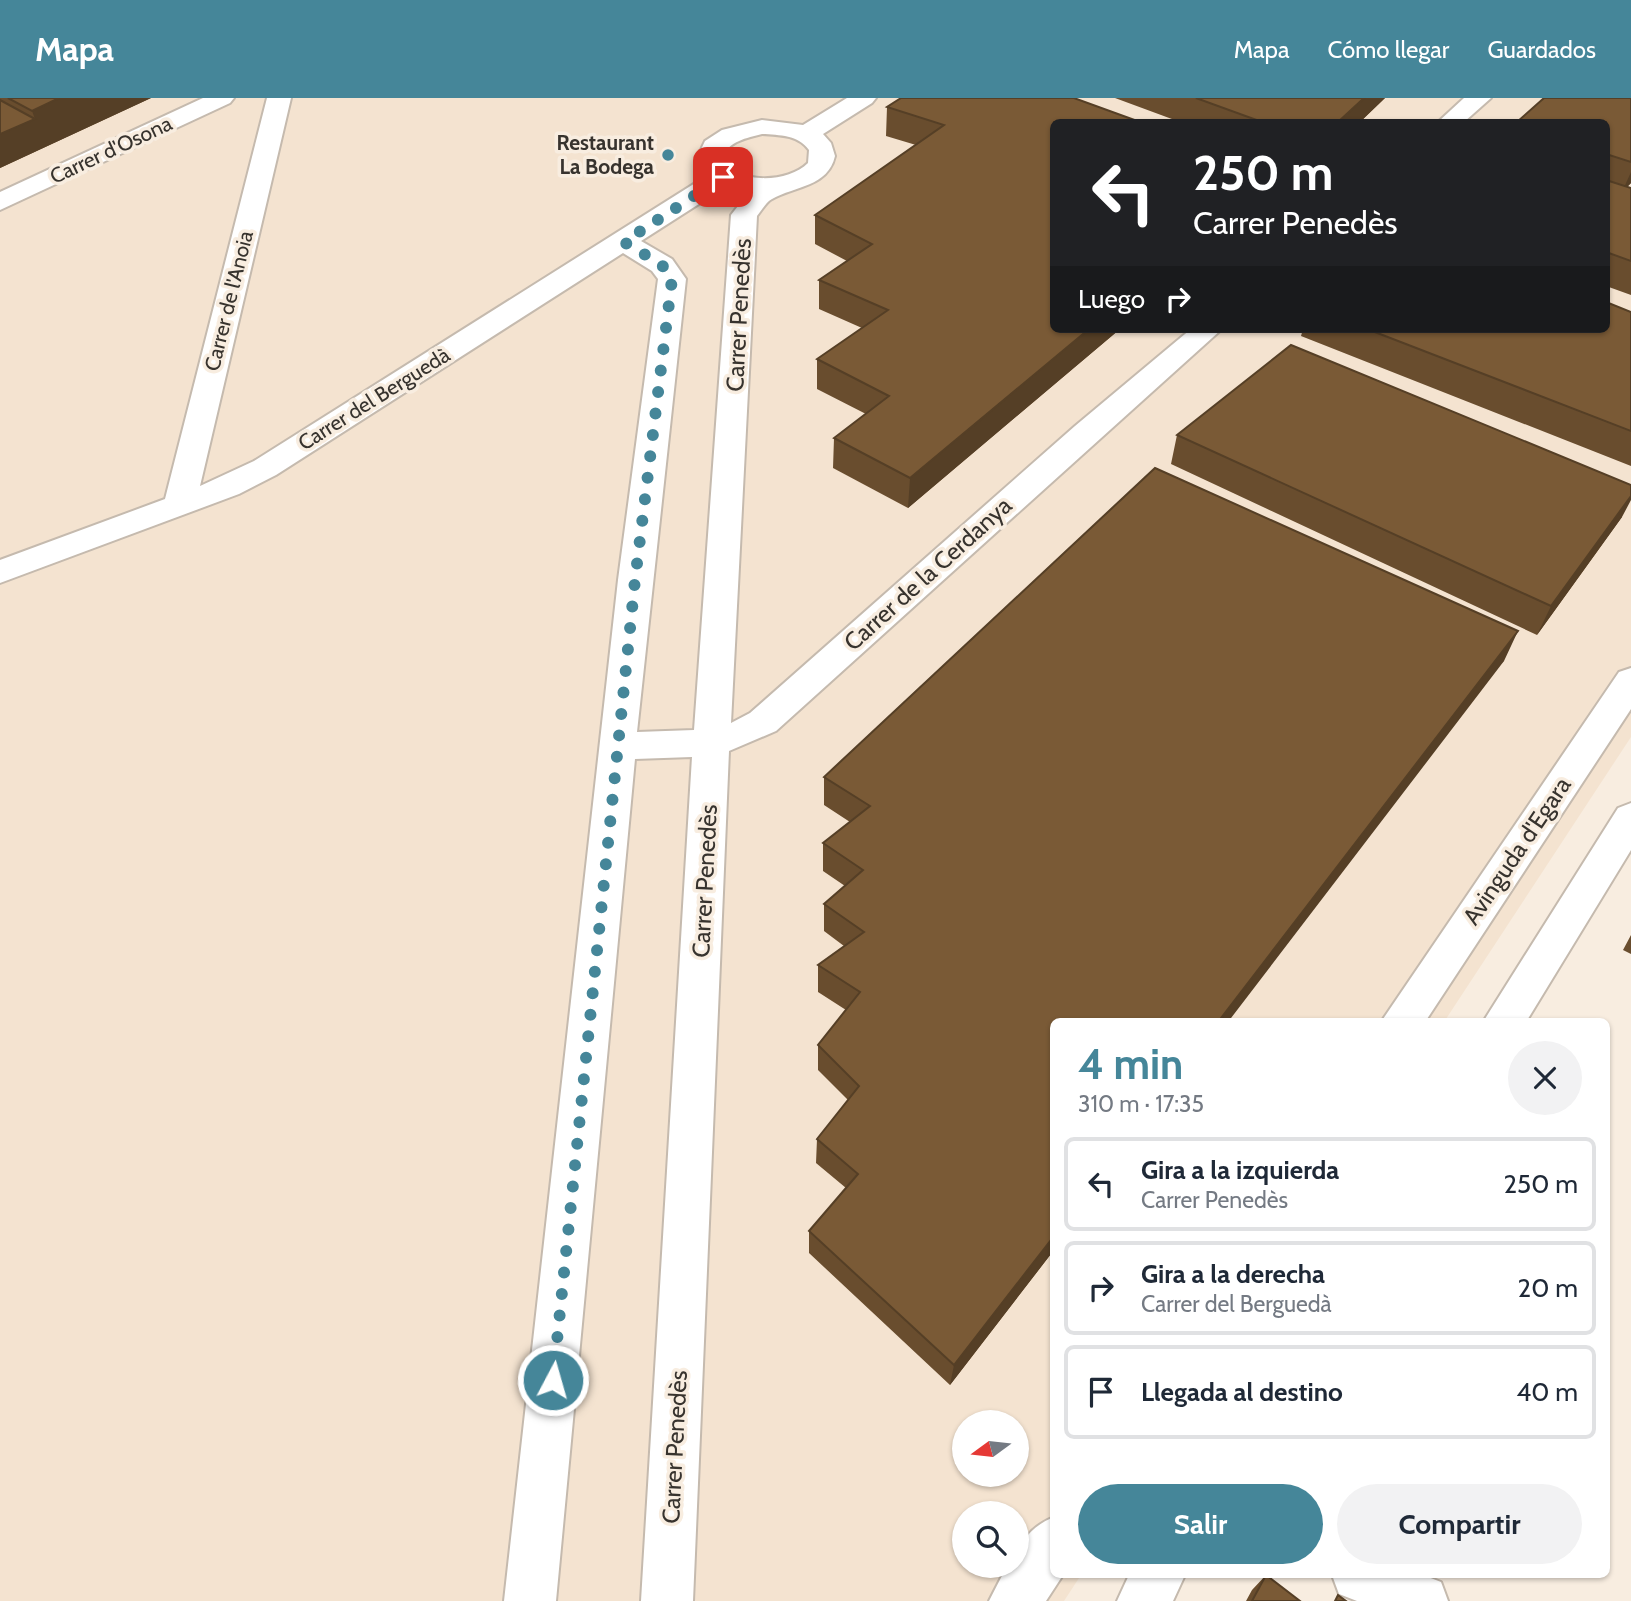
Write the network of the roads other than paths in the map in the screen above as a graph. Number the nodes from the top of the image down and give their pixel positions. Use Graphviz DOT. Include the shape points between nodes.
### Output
graph roads {
  1 [pos="222,98"];
  2 [pos="279,98"];
  3 [pos="864,98"];
  4 [pos="1479,98"];
  5 [pos="1454,119"];
  6 [pos="806,134"];
  7 [pos="723,177"];
  8 [pos="786,185"];
  9 [pos="0,202"];
  10 [pos="624,242"];
  11 [pos="1203,333"];
  12 [pos="180,504"];
  13 [pos="0,572"];
  14 [pos="1631,681"];
  15 [pos="712,742"];
  16 [pos="618,746"];
  17 [pos="1631,818"];
  18 [pos="1405,1018"];
  19 [pos="1506,1018"];
  20 [pos="1050,1549"];
  21 [pos="1157,1578"];
  22 [pos="1365,1578"];
  23 [pos="530,1601"];
  24 [pos="667,1601"];
  25 [pos="1014,1601"];
  26 [pos="1143,1601"];
  27 [pos="1422,1601"];
  1 -- 9 [label="street, Carrer d'Osona"];
  2 -- 12 [label="street, Carrer de l'Anoia"];
  3 -- 6 [label="street"];
  4 -- 5 [label="street"];
  6 -- 7 [label="street" via="751,118 709,151 709,161"];
  6 -- 8 [label="street, Carrer Penedès" via="824,152 823,163 811,176"];
  7 -- 8 [label="street" via="745,185"];
  7 -- 10 [label="street, Carrer del Berguedà"];
  8 -- 15 [label="street, Carrer Penedès" via="761,194 744,215"];
  10 -- 12 [label="street, Carrer del Berguedà" via="265,468"];
  10 -- 16 [label="street" via="662,265 672,279"];
  11 -- 15 [label="street, Carrer de la Cerdanya" via="763,722 742,735"];
  12 -- 13 [label="street, Carrer del Berguedà"];
  14 -- 18 [label="street, Avinguda d'Egara"];
  15 -- 16 [label="street, Carrer de la Cerdanya"];
  15 -- 24 [label="street, Carrer Penedès"];
  16 -- 23 [label="street"];
  17 -- 19 [label="street"];
  20 -- 25 [label="street"];
  21 -- 26 [label="street"];
  22 -- 27 [label="street"];
}
